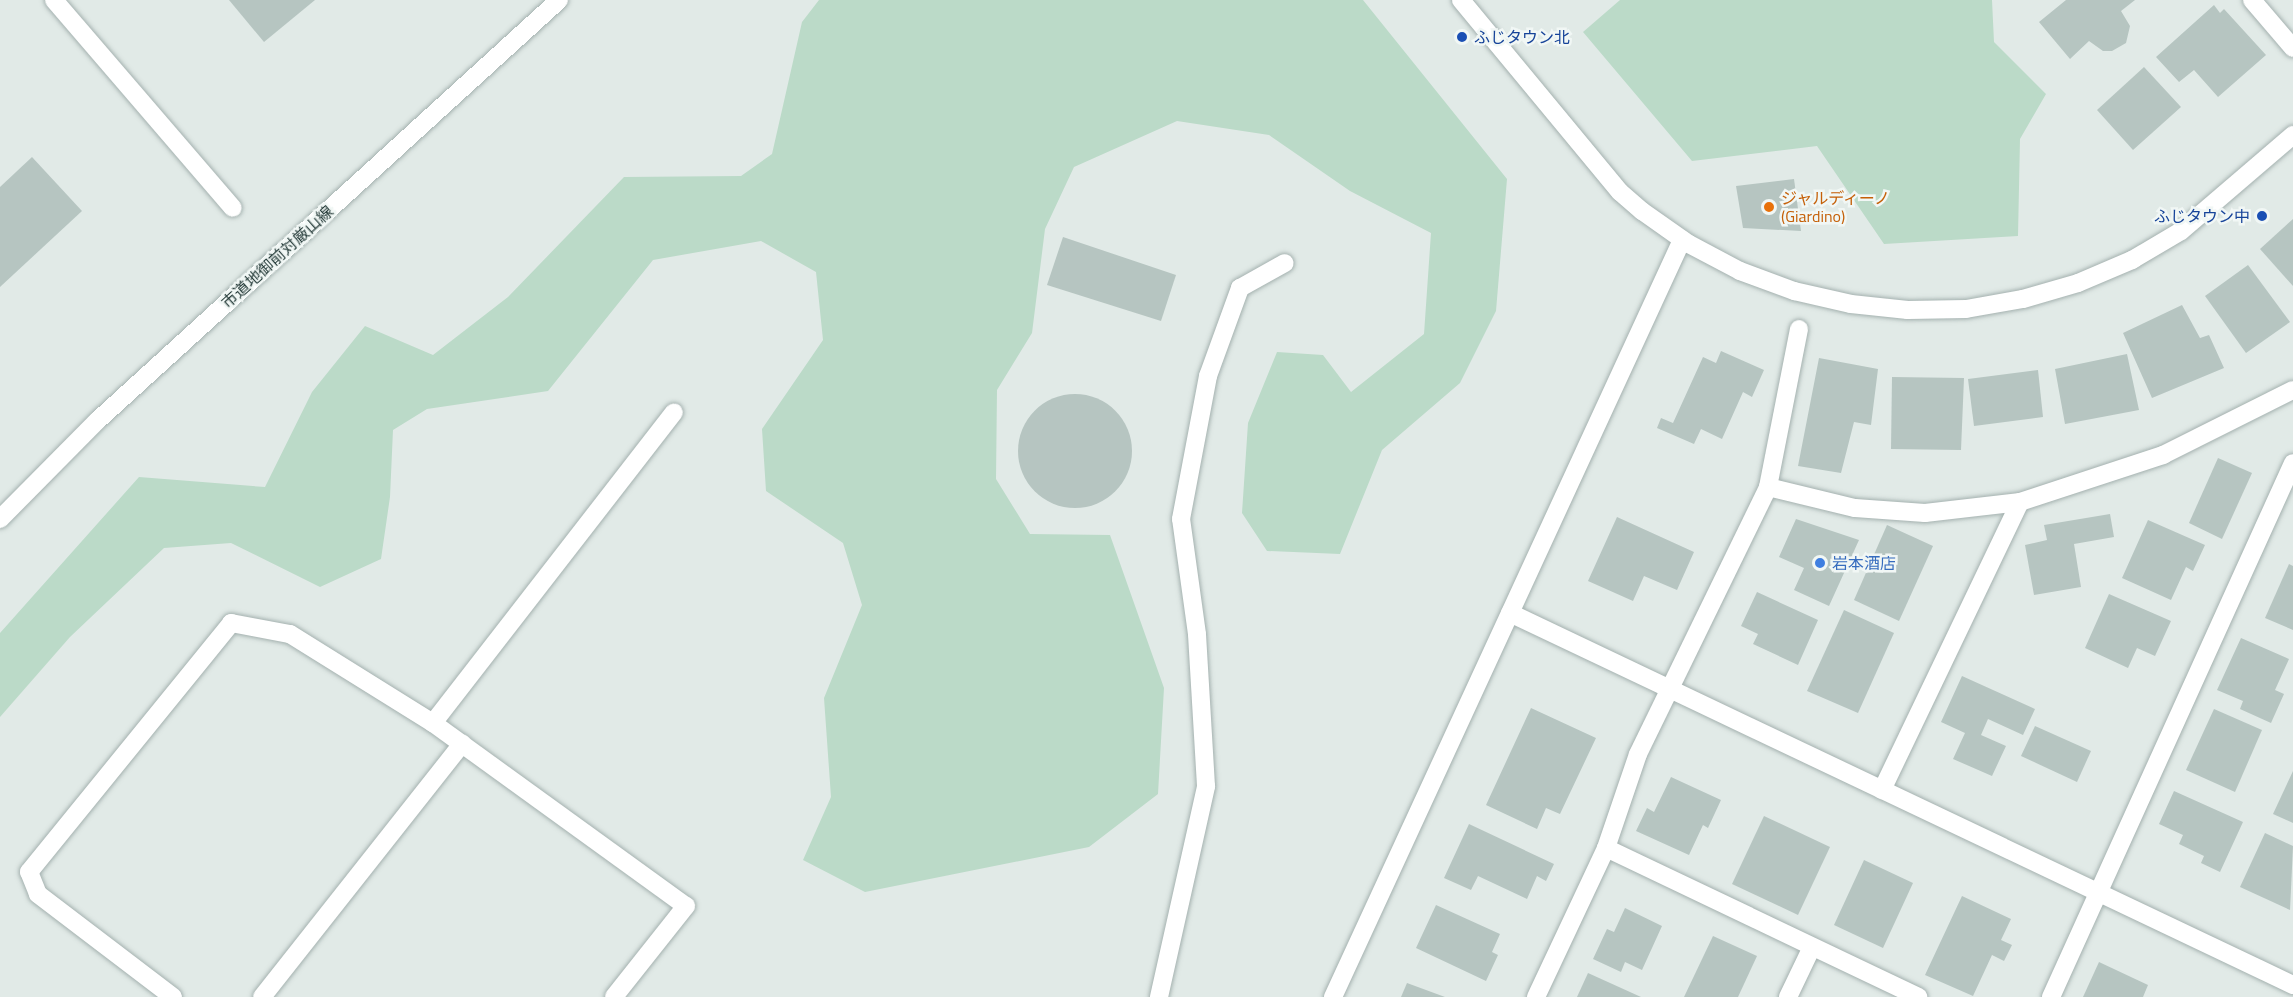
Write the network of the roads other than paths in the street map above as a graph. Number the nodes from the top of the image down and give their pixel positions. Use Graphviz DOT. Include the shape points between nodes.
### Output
graph roads {
  1 [pos="54,0"];
  2 [pos="559,0"];
  3 [pos="1461,0"];
  4 [pos="2252,0"];
  5 [pos="2293,48"];
  6 [pos="2293,135"];
  7 [pos="233,208"];
  8 [pos="1682,240"];
  9 [pos="1285,263"];
  10 [pos="1799,329"];
  11 [pos="2293,390"];
  12 [pos="674,412"];
  13 [pos="2293,463"];
  14 [pos="1768,486"];
  15 [pos="2020,502"];
  16 [pos="0,519"];
  17 [pos="1510,613"];
  18 [pos="1670,689"];
  19 [pos="433,723"];
  20 [pos="462,744"];
  21 [pos="1882,790"];
  22 [pos="1606,848"];
  23 [pos="2101,894"];
  24 [pos="1812,946"];
  25 [pos="2293,985"];
  26 [pos="173,997"];
  27 [pos="262,997"];
  28 [pos="614,997"];
  29 [pos="1159,997"];
  30 [pos="1333,997"];
  31 [pos="1536,997"];
  32 [pos="1788,997"];
  33 [pos="1918,997"];
  34 [pos="2051,997"];
  1 -- 7 [label="street"];
  2 -- 16 [label="street, 市道地御前対厳山線" via="97,421"];
  3 -- 8 [label="street" via="1620,192"];
  4 -- 5 [label="street"];
  6 -- 8 [label="street" via="2204,214 2156,247 2078,283 1994,305 1908,310 1822,298 1749,274"];
  8 -- 17 [label="street"];
  9 -- 29 [label="street" via="1240,288 1208,376 1181,519 1197,633 1206,786"];
  10 -- 14 [label="street"];
  11 -- 15 [label="street" via="2163,455"];
  12 -- 19 [label="street"];
  13 -- 23 [label="street" via="2112,858"];
  14 -- 15 [label="street" via="1855,508 1925,513"];
  14 -- 18 [label="street"];
  15 -- 21 [label="street"];
  17 -- 18 [label="street"];
  17 -- 30 [label="street"];
  18 -- 21 [label="street"];
  18 -- 22 [label="street" via="1638,754"];
  19 -- 20 [label="street"];
  19 -- 26 [label="street" via="290,634 231,623 29,872 38,894"];
  20 -- 27 [label="street"];
  20 -- 28 [label="street" via="686,906"];
  21 -- 23 [label="street"];
  22 -- 24 [label="street"];
  22 -- 31 [label="street"];
  23 -- 25 [label="street"];
  23 -- 34 [label="street"];
  24 -- 32 [label="street"];
  24 -- 33 [label="street"];
}
